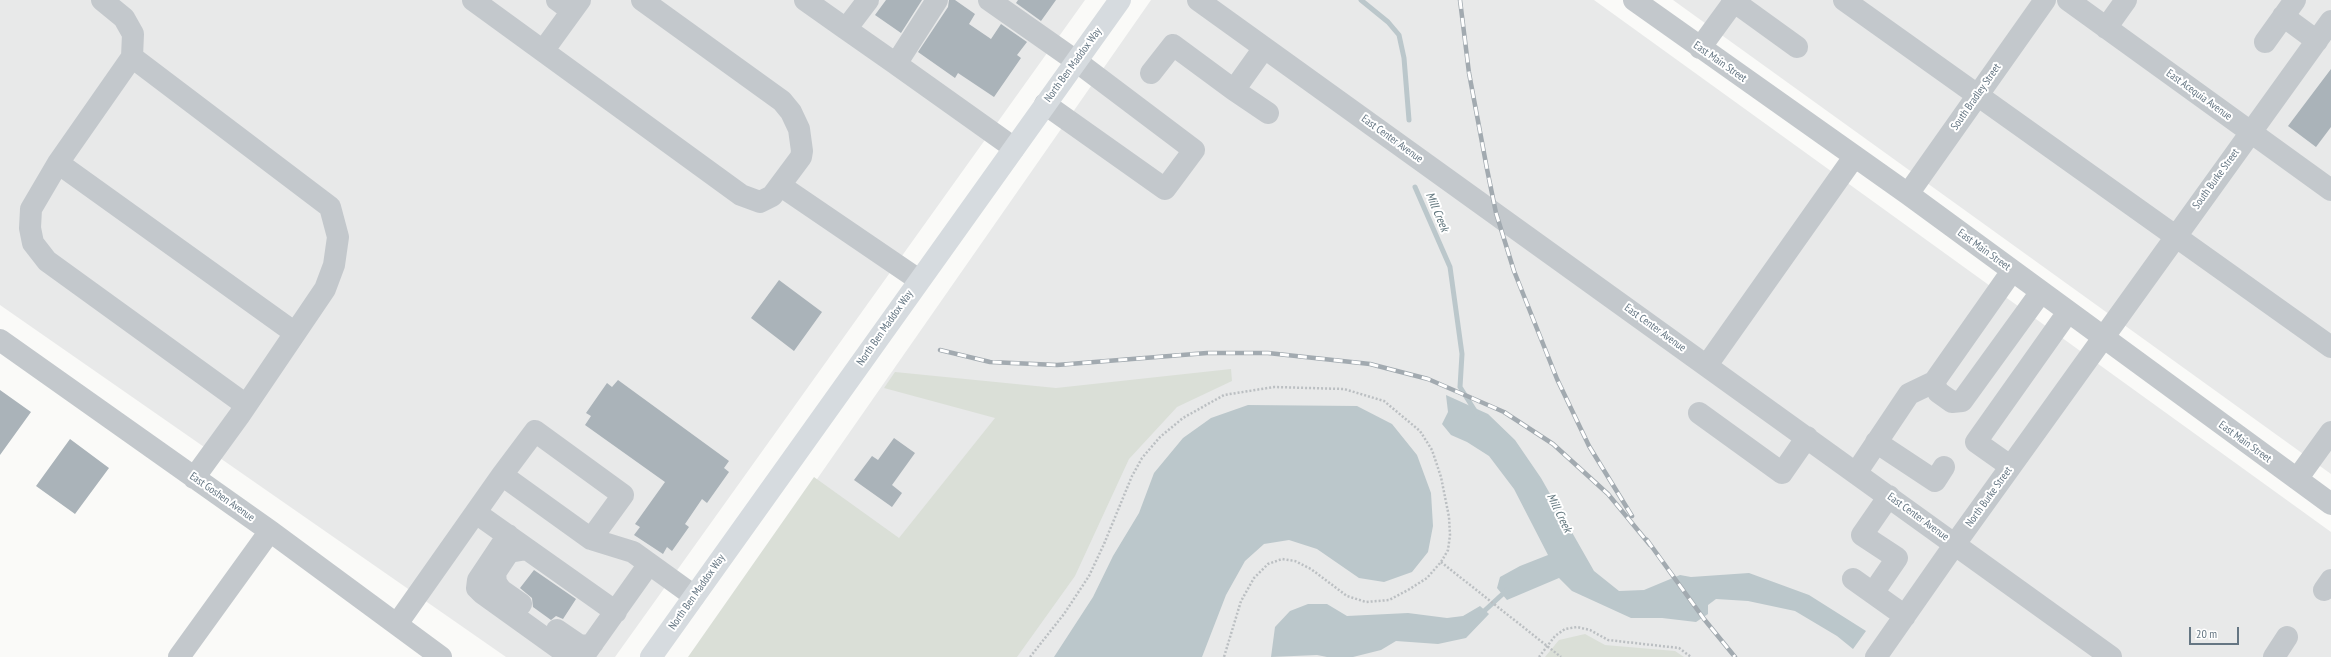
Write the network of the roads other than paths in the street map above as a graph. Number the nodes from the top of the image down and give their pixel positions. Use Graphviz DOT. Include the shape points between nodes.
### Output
graph roads {
  1 [pos="102,0"];
  2 [pos="473,0"];
  3 [pos="642,0"];
  4 [pos="805,0"];
  5 [pos="868,0"];
  6 [pos="937,0"];
  7 [pos="989,0"];
  8 [pos="1120,0"];
  9 [pos="1198,0"];
  10 [pos="1634,0"];
  11 [pos="1844,0"];
  12 [pos="2045,0"];
  13 [pos="2068,0"];
  14 [pos="2126,0"];
  15 [pos="1734,1"];
  16 [pos="570,4"];
  17 [pos="2289,8"];
  18 [pos="2331,21"];
  19 [pos="2106,28"];
  20 [pos="846,30"];
  21 [pos="2317,41"];
  22 [pos="2265,42"];
  23 [pos="1797,47"];
  24 [pos="1264,48"];
  25 [pos="1700,48"];
  26 [pos="543,51"];
  27 [pos="132,57"];
  28 [pos="1076,61"];
  29 [pos="896,64"];
  30 [pos="1151,73"];
  31 [pos="1234,90"];
  32 [pos="1978,95"];
  33 [pos="1045,104"];
  34 [pos="1268,113"];
  35 [pos="2250,132"];
  36 [pos="1014,148"];
  37 [pos="1854,157"];
  38 [pos="58,164"];
  39 [pos="781,186"];
  40 [pos="2331,190"];
  41 [pos="1908,194"];
  42 [pos="2176,235"];
  43 [pos="2012,271"];
  44 [pos="919,280"];
  45 [pos="2040,292"];
  46 [pos="2068,312"];
  47 [pos="295,333"];
  48 [pos="2102,338"];
  49 [pos="0,340"];
  50 [pos="2331,347"];
  51 [pos="1707,365"];
  52 [pos="1934,382"];
  53 [pos="246,405"];
  54 [pos="1699,413"];
  55 [pos="2331,432"];
  56 [pos="1807,437"];
  57 [pos="1876,442"];
  58 [pos="2010,466"];
  59 [pos="1944,467"];
  60 [pos="1856,472"];
  61 [pos="502,475"];
  62 [pos="194,478"];
  63 [pos="2297,479"];
  64 [pos="1889,496"];
  65 [pos="2331,504"];
  66 [pos="476,512"];
  67 [pos="270,531"];
  68 [pos="508,535"];
  69 [pos="591,539"];
  70 [pos="1955,544"];
  71 [pos="527,549"];
  72 [pos="650,564"];
  73 [pos="1853,579"];
  74 [pos="1873,593"];
  75 [pos="694,596"];
  76 [pos="616,612"];
  77 [pos="1905,616"];
  78 [pos="397,624"];
  79 [pos="2287,638"];
  80 [pos="588,650"];
  81 [pos="179,657"];
  82 [pos="442,657"];
  83 [pos="571,657"];
  84 [pos="651,657"];
  85 [pos="1876,657"];
  86 [pos="2112,657"];
  87 [pos="2274,657"];
  1 -- 27 [label="street" via="124,18 133,34"];
  2 -- 26 [label="street"];
  3 -- 39 [label="street" via="782,101 791,112 799,129 802,151 801,157"];
  4 -- 20 [label="street"];
  5 -- 20 [label="street"];
  6 -- 29 [label="street"];
  7 -- 28 [label="street"];
  8 -- 28 [label="main road, North Ben Maddox Way"];
  9 -- 24 [label="street, East Center Avenue"];
  10 -- 25 [label="street, East Main Street"];
  11 -- 32 [label="street"];
  12 -- 32 [label="street, South Bradley Street"];
  13 -- 19 [label="street, East Acequia Avenue"];
  14 -- 19 [label="street"];
  15 -- 23 [label="street"];
  15 -- 25 [label="street"];
  16 -- 26 [label="street"];
  17 -- 21 [label="street"];
  17 -- 22 [label="street"];
  18 -- 21 [label="street, South Burke Street"];
  19 -- 35 [label="street, East Acequia Avenue"];
  20 -- 29 [label="street"];
  21 -- 35 [label="street, South Burke Street"];
  24 -- 31 [label="street"];
  24 -- 51 [label="street, East Center Avenue"];
  25 -- 37 [label="street, East Main Street"];
  26 -- 39 [label="street" via="741,195 760,202 772,196"];
  27 -- 38 [label="street"];
  27 -- 47 [label="street" via="330,207 338,237 334,265 325,289"];
  28 -- 33 [label="main road, North Ben Maddox Way"];
  28 -- 33 [label="street" via="1194,150 1165,189"];
  29 -- 36 [label="street"];
  30 -- 31 [label="street" via="1173,44"];
  31 -- 34 [label="street"];
  32 -- 41 [label="street, South Bradley Street"];
  32 -- 42 [label="street"];
  33 -- 36 [label="main road, North Ben Maddox Way"];
  35 -- 40 [label="street, East Acequia Avenue"];
  35 -- 42 [label="street, South Burke Street"];
  36 -- 44 [label="main road, North Ben Maddox Way"];
  37 -- 41 [label="street, East Main Street"];
  37 -- 51 [label="street"];
  38 -- 47 [label="street"];
  38 -- 53 [label="street" via="31,209 30,228 33,243 46,261"];
  39 -- 44 [label="street"];
  41 -- 43 [label="street, East Main Street"];
  42 -- 48 [label="street, South Burke Street"];
  42 -- 50 [label="street"];
  43 -- 45 [label="street, East Main Street"];
  43 -- 52 [label="street"];
  44 -- 75 [label="main road, North Ben Maddox Way"];
  45 -- 46 [label="street, East Main Street"];
  45 -- 52 [label="street" via="1962,401 1952,402 1938,392"];
  46 -- 48 [label="street, East Main Street"];
  46 -- 58 [label="street" via="1976,442"];
  47 -- 53 [label="street"];
  48 -- 58 [label="street, North Burke Street"];
  48 -- 63 [label="street, East Main Street"];
  49 -- 62 [label="street, East Goshen Avenue"];
  51 -- 56 [label="street, East Center Avenue"];
  52 -- 57 [label="street" via="1909,394"];
  53 -- 62 [label="street"];
  54 -- 56 [label="street" via="1782,473"];
  55 -- 63 [label="street"];
  56 -- 60 [label="street, East Center Avenue"];
  57 -- 59 [label="street" via="1935,481"];
  57 -- 60 [label="street"];
  58 -- 70 [label="street, North Burke Street"];
  60 -- 64 [label="street, East Center Avenue"];
  61 -- 66 [label="street"];
  61 -- 69 [label="street"];
  61 -- 69 [label="street" via="535,430 623,495"];
  62 -- 67 [label="street, East Goshen Avenue"];
  63 -- 65 [label="street, East Main Street"];
  64 -- 70 [label="street, East Center Avenue"];
  64 -- 74 [label="street" via="1862,535 1897,558"];
  66 -- 68 [label="street"];
  66 -- 78 [label="street"];
  67 -- 78 [label="street, East Goshen Avenue"];
  67 -- 81 [label="street"];
  68 -- 71 [label="street"];
  68 -- 83 [label="street" via="478,580 477,588"];
  69 -- 72 [label="street" via="633,552"];
  70 -- 77 [label="street, North Burke Street"];
  70 -- 86 [label="street, East Center Avenue"];
  71 -- 76 [label="street"];
  71 -- 80 [label="street" via="509,552 495,573 496,583 501,590 579,645 587,646"];
  72 -- 75 [label="street"];
  72 -- 76 [label="street"];
  73 -- 74 [label="street"];
  74 -- 77 [label="street"];
  75 -- 84 [label="main road, North Ben Maddox Way"];
  76 -- 80 [label="street"];
  77 -- 85 [label="street, North Burke Street"];
  78 -- 82 [label="street, East Goshen Avenue"];
  79 -- 87 [label="street"];
}
